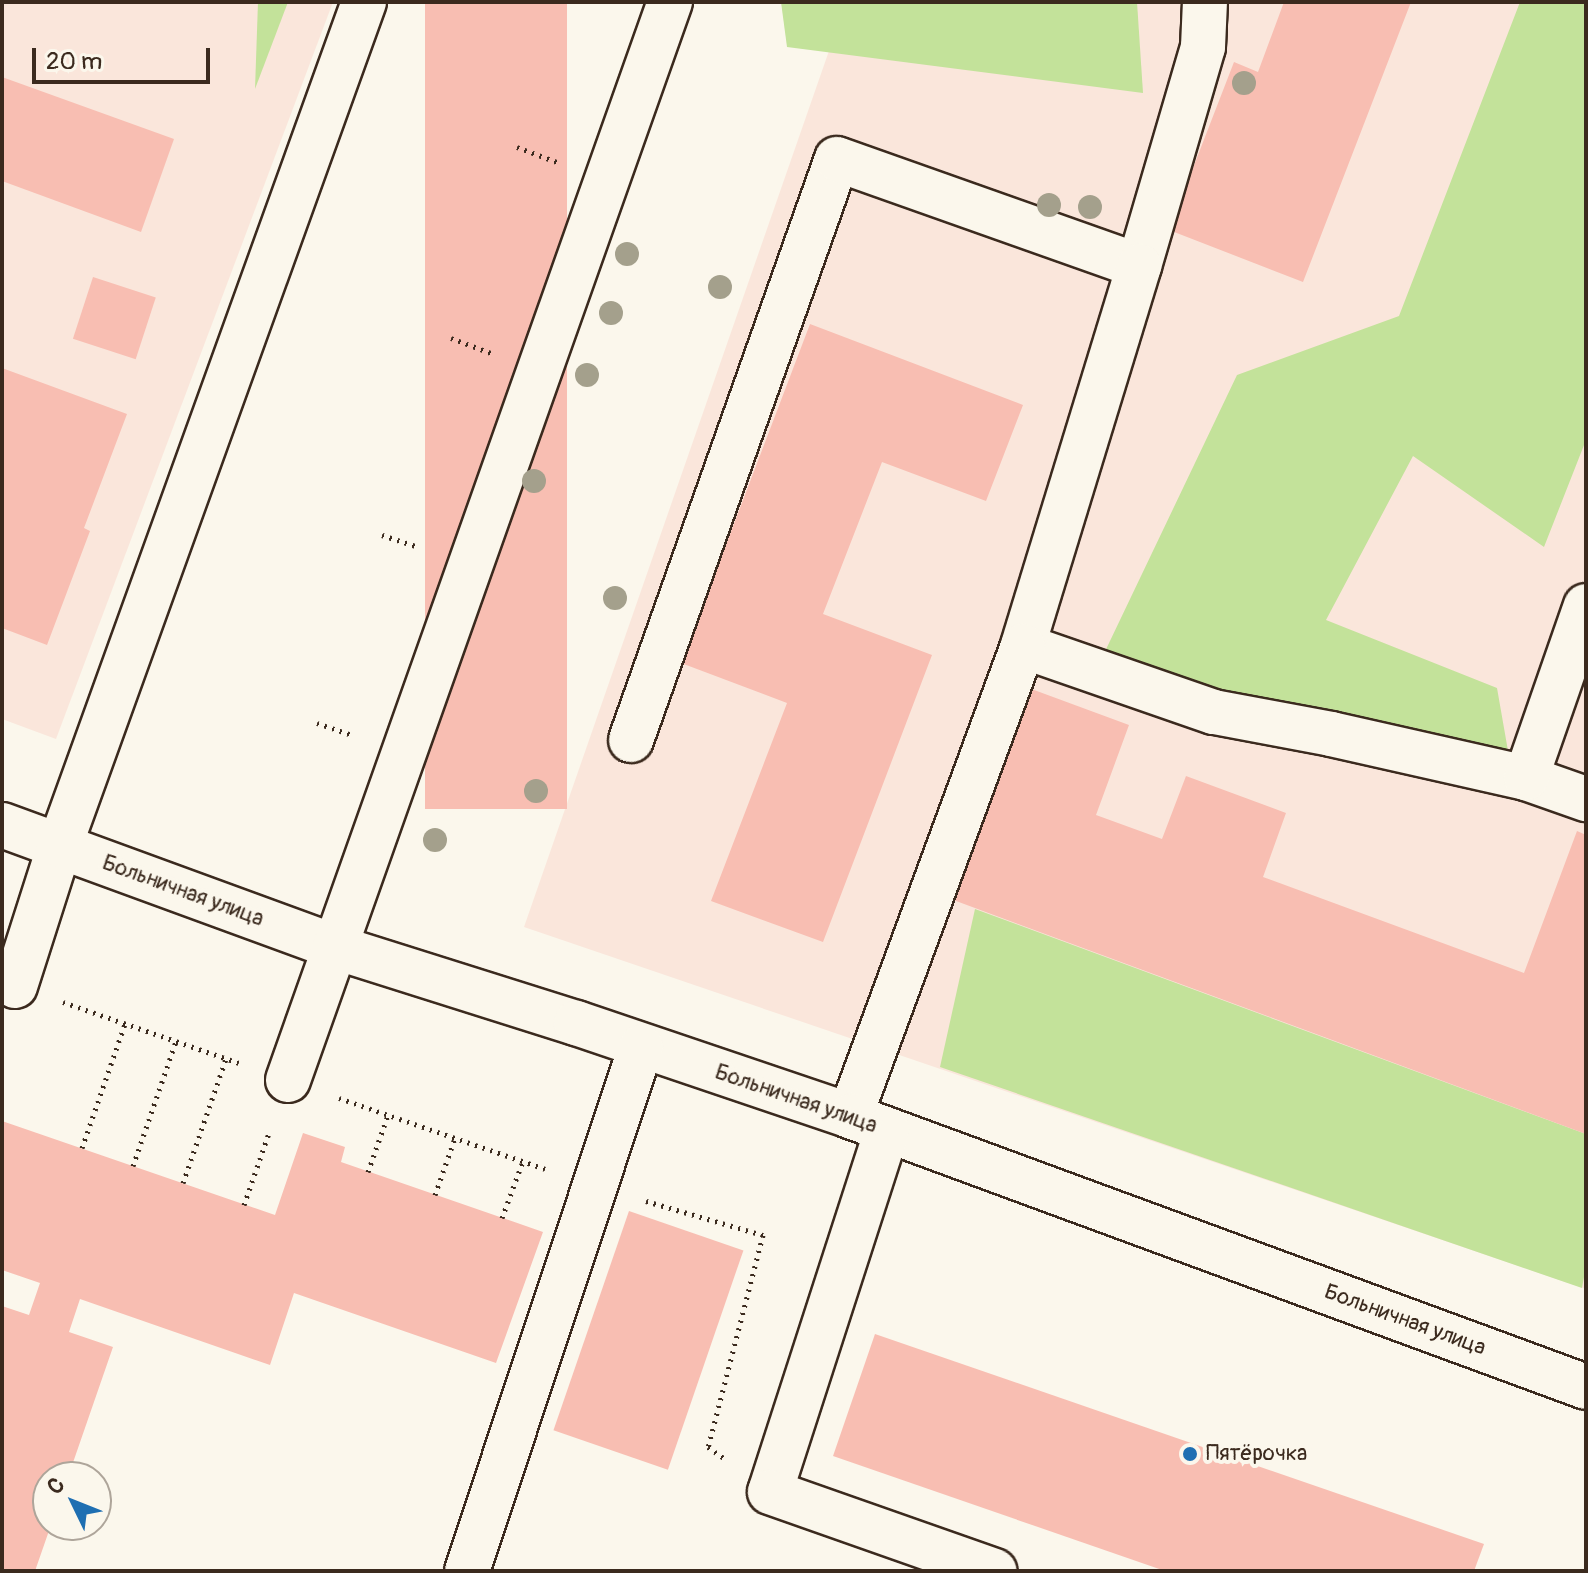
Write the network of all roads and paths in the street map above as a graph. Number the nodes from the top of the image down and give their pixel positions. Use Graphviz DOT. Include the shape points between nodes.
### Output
graph roads {
  1 [pos="364,2"];
  2 [pos="670,2"];
  3 [pos="1205,2"];
  4 [pos="1139,266"];
  5 [pos="1586,606"];
  6 [pos="1023,646"];
  7 [pos="631,740"];
  8 [pos="1526,778"];
  9 [pos="1586,799"];
  10 [pos="2,825"];
  11 [pos="60,845"];
  12 [pos="335,947"];
  13 [pos="15,986"];
  14 [pos="125,1024"];
  15 [pos="176,1041"];
  16 [pos="641,1047"];
  17 [pos="226,1059"];
  18 [pos="288,1080"];
  19 [pos="388,1115"];
  20 [pos="869,1123"];
  21 [pos="455,1138"];
  22 [pos="82,1148"];
  23 [pos="523,1161"];
  24 [pos="133,1166"];
  25 [pos="368,1172"];
  26 [pos="183,1183"];
  27 [pos="596,1187"];
  28 [pos="435,1195"];
  29 [pos="244,1205"];
  30 [pos="502,1218"];
  31 [pos="1586,1387"];
  32 [pos="770,1492"];
  33 [pos="467,1571"];
  34 [pos="994,1571"];
  1 -- 11 [label="street"];
  2 -- 12 [label="street"];
  3 -- 4 [label="street" via="1203,47"];
  4 -- 6 [label="street"];
  4 -- 7 [label="street" via="837,159"];
  5 -- 8 [label="street"];
  6 -- 8 [label="street" via="1214,712"];
  6 -- 20 [label="street"];
  8 -- 9 [label="street"];
  10 -- 11 [label="street, Больничная улица"];
  11 -- 12 [label="street, Больничная улица"];
  11 -- 13 [label="street"];
  12 -- 16 [label="street, Больничная улица"];
  12 -- 18 [label="street"];
  14 -- 22 [label="path"];
  15 -- 24 [label="path"];
  16 -- 20 [label="street, Больничная улица"];
  16 -- 27 [label="street"];
  17 -- 26 [label="path"];
  18 -- 29 [label="path"];
  19 -- 25 [label="path"];
  20 -- 31 [label="street, Больничная улица"];
  20 -- 32 [label="street"];
  21 -- 28 [label="path"];
  23 -- 30 [label="path"];
  27 -- 32 [label="path" via="763,1235 708,1447"];
  27 -- 33 [label="street"];
  32 -- 34 [label="street"];
}
